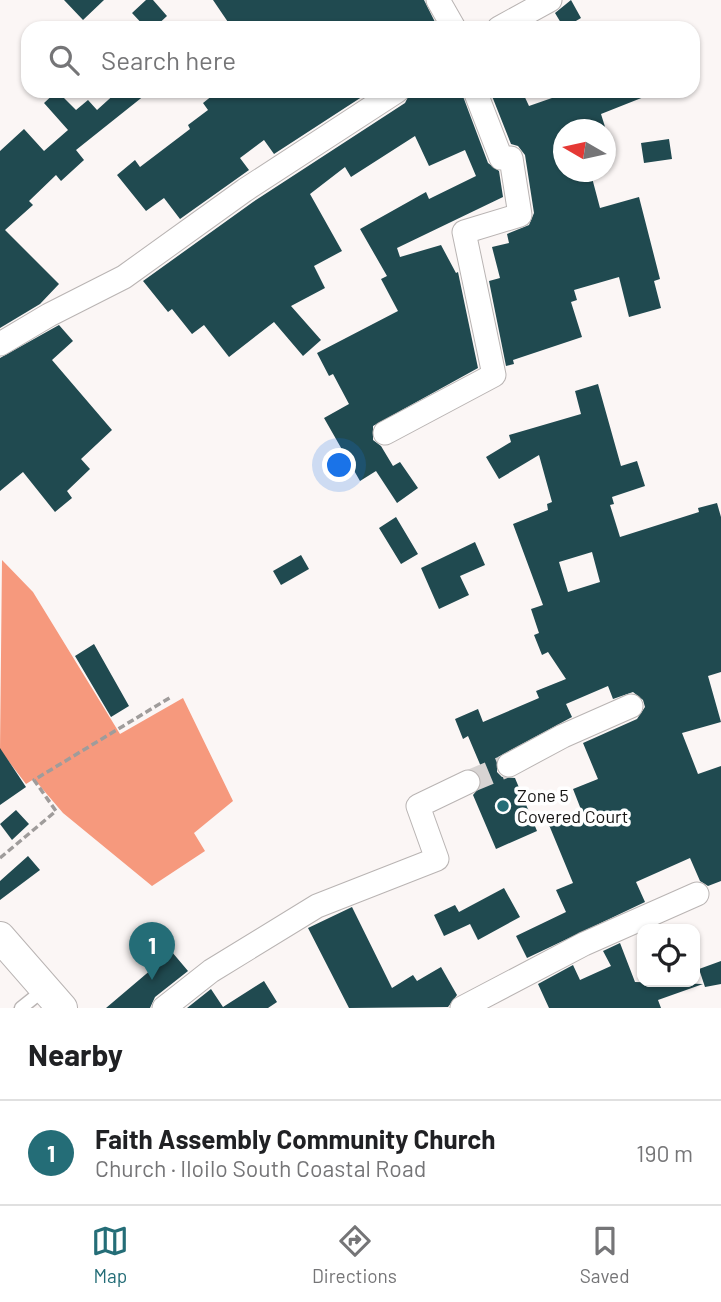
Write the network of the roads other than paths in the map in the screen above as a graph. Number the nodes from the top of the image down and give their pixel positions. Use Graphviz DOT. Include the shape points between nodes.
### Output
graph roads {
  1 [pos="438,0"];
  2 [pos="550,0"];
  3 [pos="450,21"];
  4 [pos="512,21"];
  5 [pos="386,98"];
  6 [pos="478,98"];
  7 [pos="0,344"];
  8 [pos="385,433"];
  9 [pos="631,706"];
  10 [pos="509,765"];
  11 [pos="468,782"];
  12 [pos="697,894"];
  13 [pos="0,937"];
  14 [pos="55,998"];
  15 [pos="21,1008"];
  16 [pos="164,1008"];
  17 [pos="462,1008"];
  1 -- 3 [label="street"];
  2 -- 4 [label="street"];
  5 -- 7 [label="street" via="244,190 124,277"];
  6 -- 8 [label="street" via="501,158 511,158 520,215 464,232 494,375"];
  9 -- 10 [label="street"];
  11 -- 16 [label="street" via="418,806 437,859 317,906 211,971"];
  12 -- 17 [label="street" via="584,944"];
  13 -- 14 [label="street"];
  14 -- 15 [label="lane"];
}
